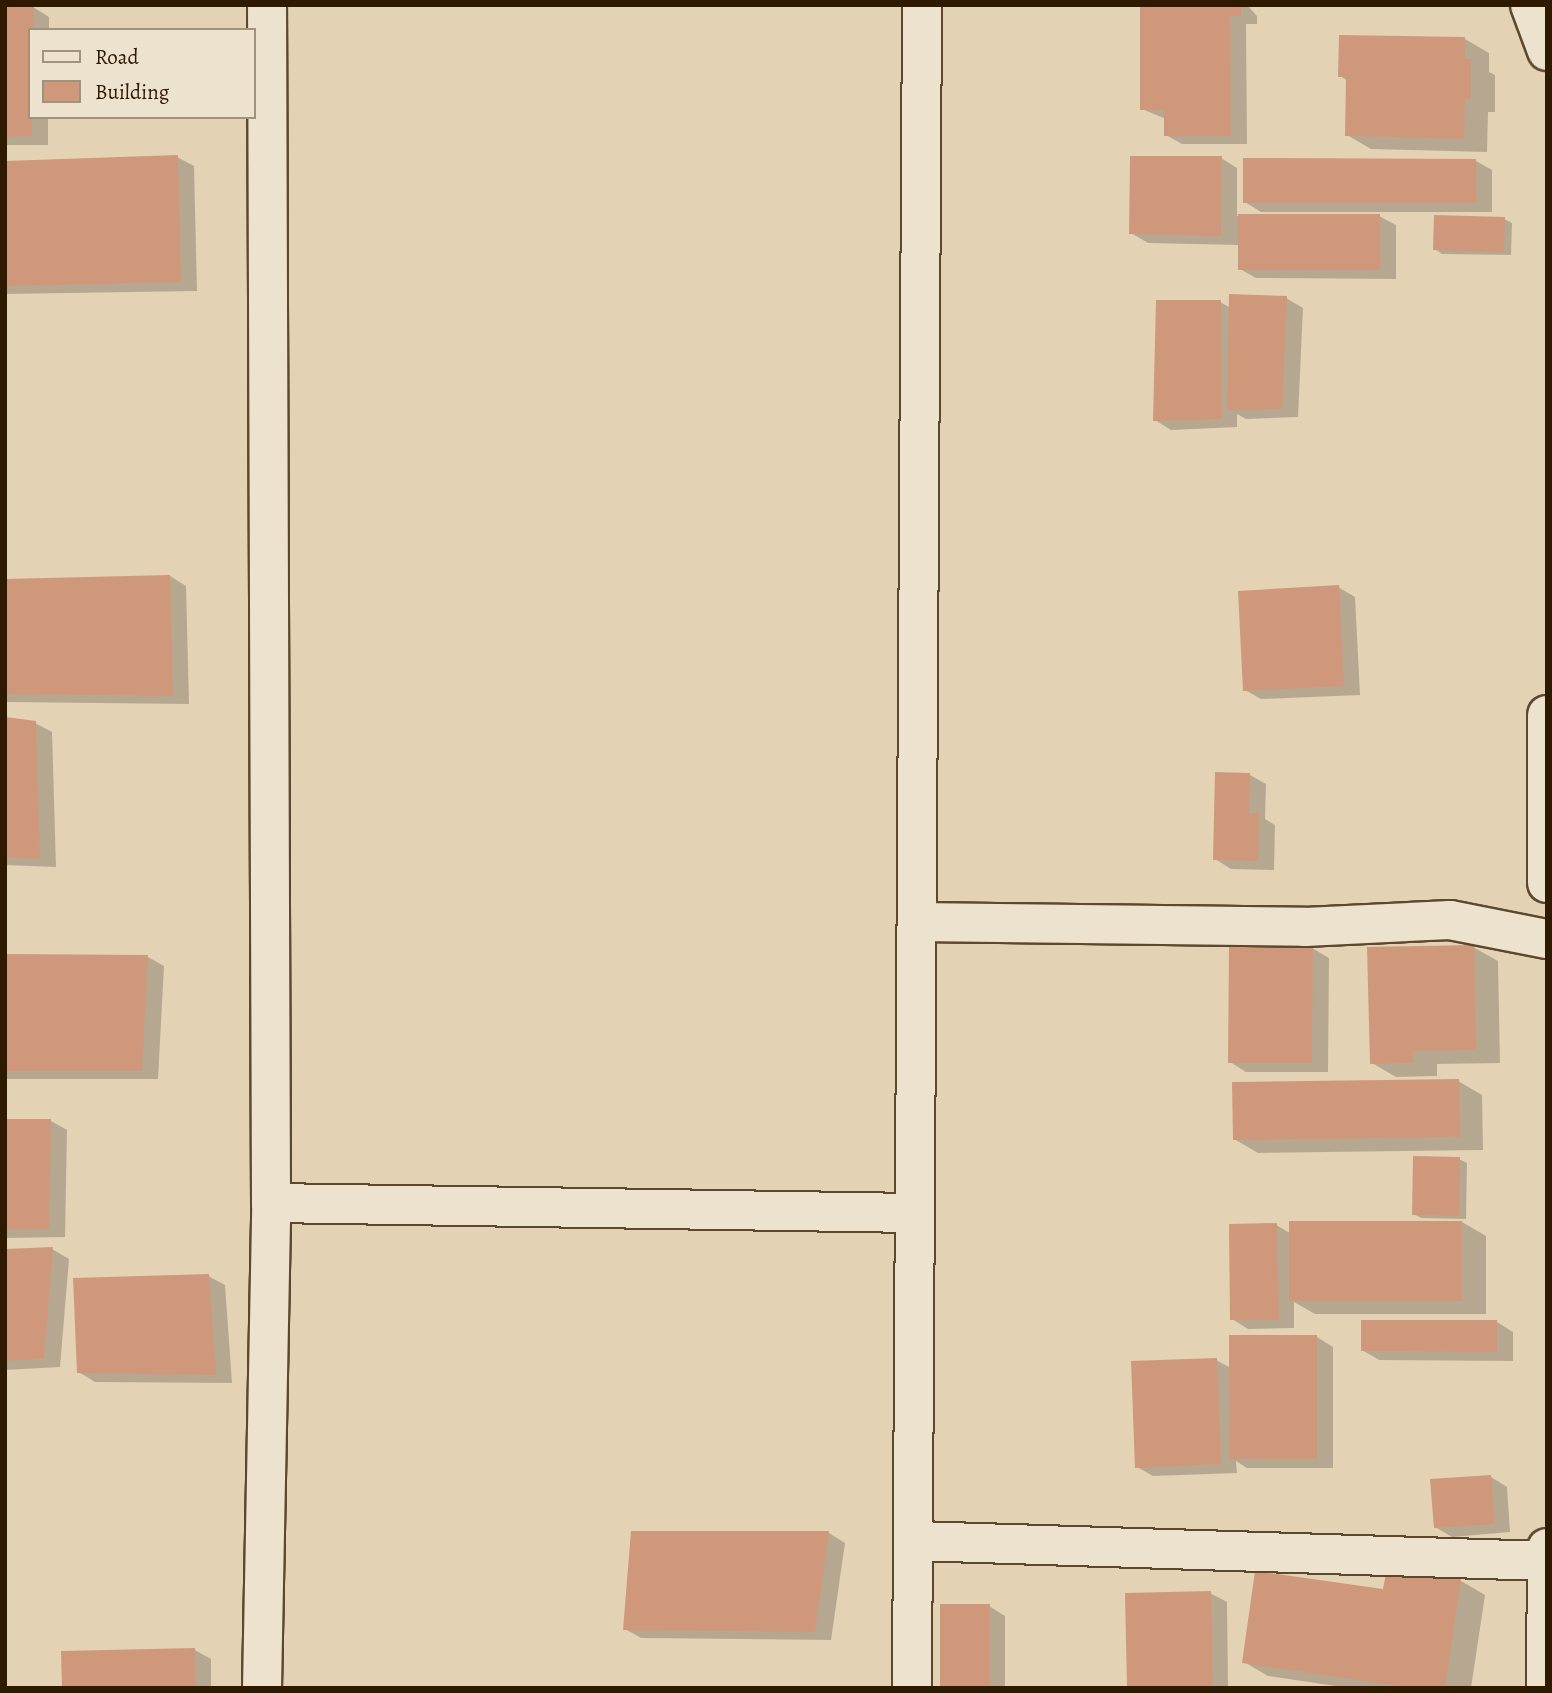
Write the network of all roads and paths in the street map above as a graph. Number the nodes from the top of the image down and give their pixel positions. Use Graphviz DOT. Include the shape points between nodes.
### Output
graph roads {
  1 [pos="267,5"];
  2 [pos="922,5"];
  3 [pos="1530,5"];
  4 [pos="1547,51"];
  5 [pos="1547,715"];
  6 [pos="1547,883"];
  7 [pos="917,922"];
  8 [pos="1547,939"];
  9 [pos="271,1203"];
  10 [pos="912,1213"];
  11 [pos="916,1541"];
  12 [pos="1547,1548"];
  13 [pos="1546,1561"];
  14 [pos="262,1688"];
  15 [pos="912,1688"];
  16 [pos="1546,1688"];
  1 -- 9 [label="street"];
  2 -- 7 [label="street"];
  3 -- 4 [label="street"];
  5 -- 6 [label="street"];
  7 -- 8 [label="street" via="1305,927 1450,920"];
  7 -- 10 [label="street"];
  9 -- 10 [label="street"];
  9 -- 14 [label="street"];
  10 -- 11 [label="street"];
  11 -- 13 [label="street"];
  11 -- 15 [label="street"];
  12 -- 13 [label="street"];
  13 -- 16 [label="street"];
}
